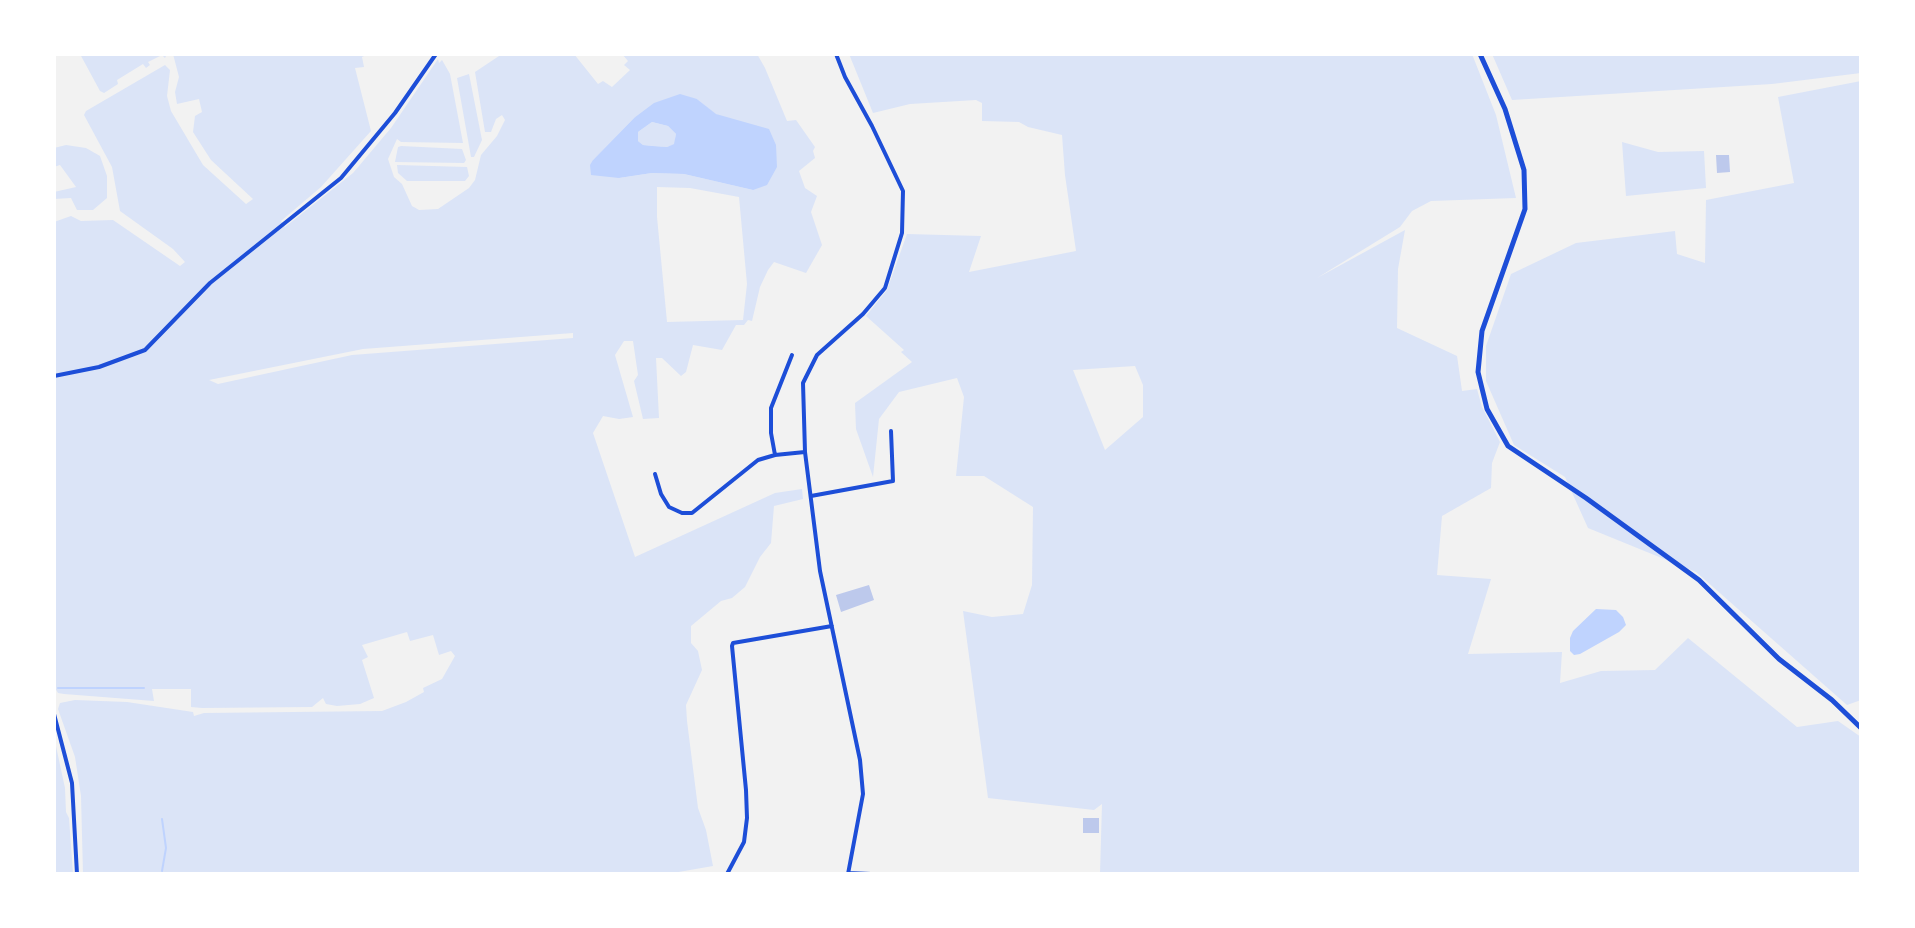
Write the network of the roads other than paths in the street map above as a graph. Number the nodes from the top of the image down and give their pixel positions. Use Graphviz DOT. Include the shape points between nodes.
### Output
graph roads {
  1 [pos="436,54"];
  2 [pos="836,54"];
  3 [pos="1480,54"];
  4 [pos="792,355"];
  5 [pos="54,376"];
  6 [pos="891,431"];
  7 [pos="805,452"];
  8 [pos="775,455"];
  9 [pos="655,474"];
  10 [pos="811,496"];
  11 [pos="832,626"];
  12 [pos="54,714"];
  13 [pos="1861,728"];
  14 [pos="77,874"];
  15 [pos="727,874"];
  16 [pos="847,874"];
  17 [pos="871,874"];
  1 -- 5 [label="street" via="341,178 210,283 145,350"];
  2 -- 7 [label="street" via="896,171 903,191 902,233 885,288 817,355 803,383"];
  3 -- 13 [label="street" via="1524,170 1525,209 1482,331 1478,372 1487,409 1508,446 1699,580 1779,659"];
  4 -- 8 [label="street" via="771,408"];
  6 -- 10 [label="street" via="893,481"];
  7 -- 8 [label="street"];
  7 -- 10 [label="street"];
  8 -- 9 [label="street" via="746,467 692,513 669,507"];
  10 -- 11 [label="street"];
  11 -- 15 [label="street" via="733,643 747,818 744,842"];
  11 -- 16 [label="street" via="863,794"];
  12 -- 14 [label="street" via="72,783"];
  16 -- 17 [label="street"];
}
